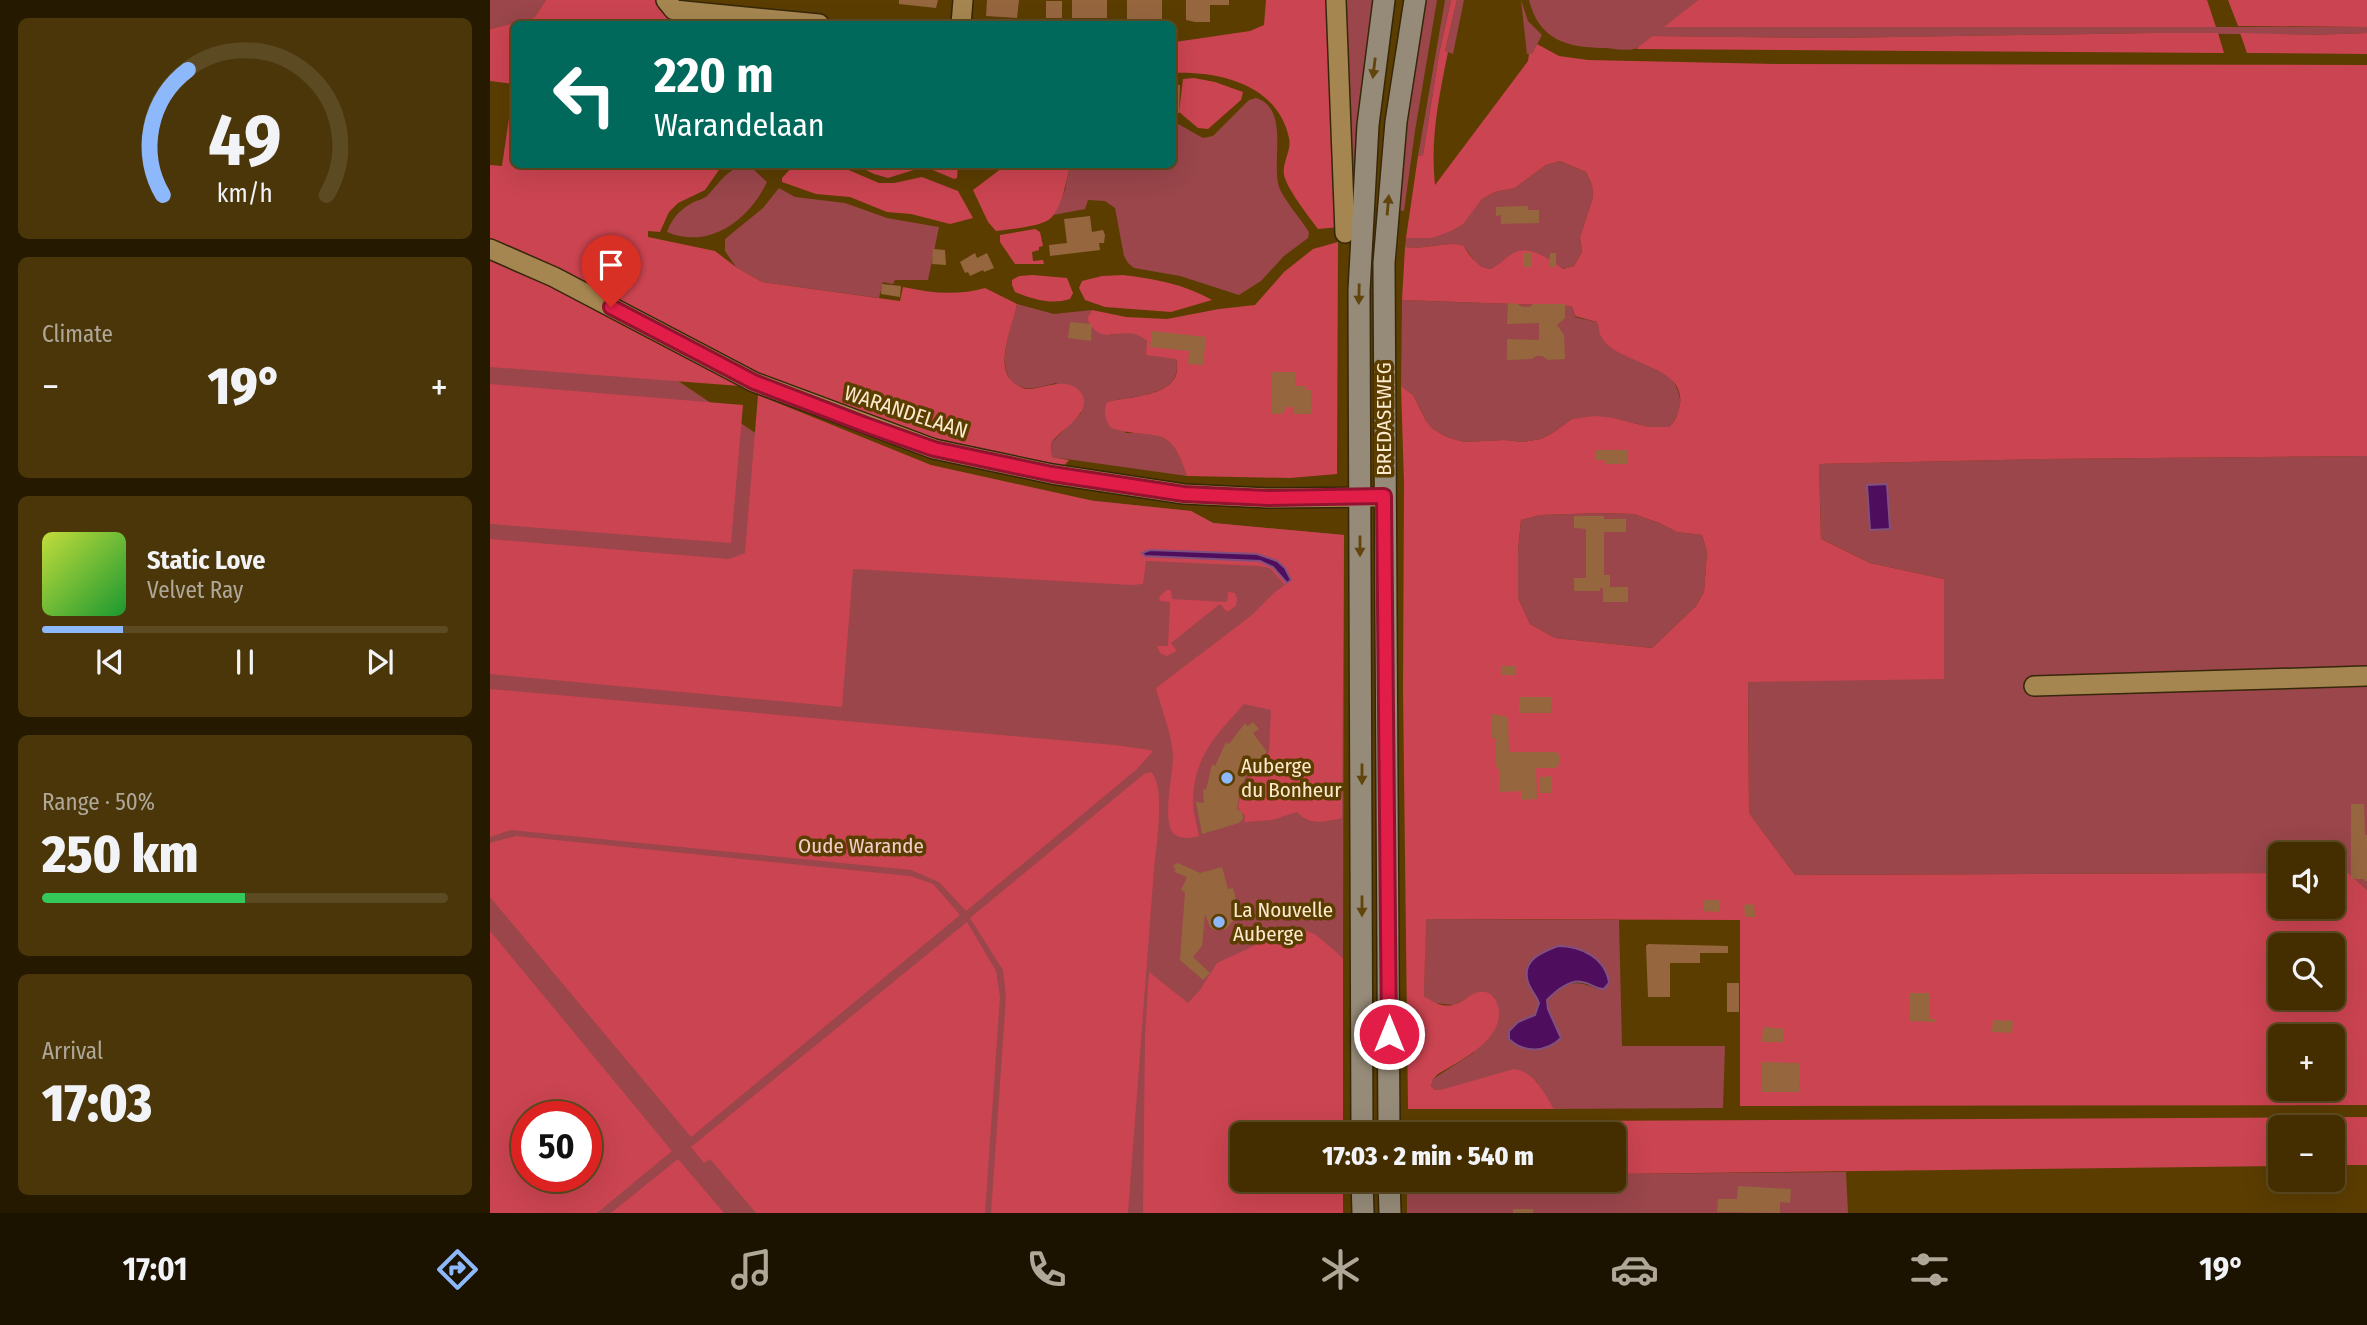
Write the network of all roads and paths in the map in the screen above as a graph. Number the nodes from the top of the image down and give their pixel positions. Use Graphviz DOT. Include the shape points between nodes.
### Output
graph roads {
  1 [pos="666,0"];
  2 [pos="963,0"];
  3 [pos="1336,0"];
  4 [pos="1384,0"];
  5 [pos="1415,0"];
  6 [pos="788,21"];
  7 [pos="961,21"];
  8 [pos="1345,233"];
  9 [pos="490,249"];
  10 [pos="1384,496"];
  11 [pos="1360,497"];
  12 [pos="2367,676"];
  13 [pos="2035,686"];
  14 [pos="1361,1006"];
  15 [pos="1388,1009"];
  16 [pos="1362,1122"];
  17 [pos="1389,1122"];
  18 [pos="1362,1192"];
  19 [pos="1389,1192"];
  20 [pos="1363,1213"];
  21 [pos="1390,1213"];
  1 -- 6 [label="street" via="674,10"];
  2 -- 7 [label="street"];
  3 -- 8 [label="street"];
  4 -- 11 [label="main road, BREDASEWEG, one-way" via="1368,125 1361,234"];
  10 -- 5 [label="main road, BREDASEWEG, one-way" via="1386,235 1396,122"];
  9 -- 11 [label="street, WARANDELAAN" via="554,277 754,382 934,449 1052,474 1184,494"];
  10 -- 11 [label="street, WARANDELAAN"];
  10 -- 15 [label="main road, BREDASEWEG"];
  11 -- 14 [label="main road, BREDASEWEG, one-way"];
  12 -- 13 [label="street"];
  14 -- 15 [label="main road" via="1374,990"];
  14 -- 16 [label="main road, BREDASEWEG"];
  15 -- 17 [label="main road, BREDASEWEG"];
  18 -- 20 [label="main road"];
  19 -- 21 [label="main road"];
}
